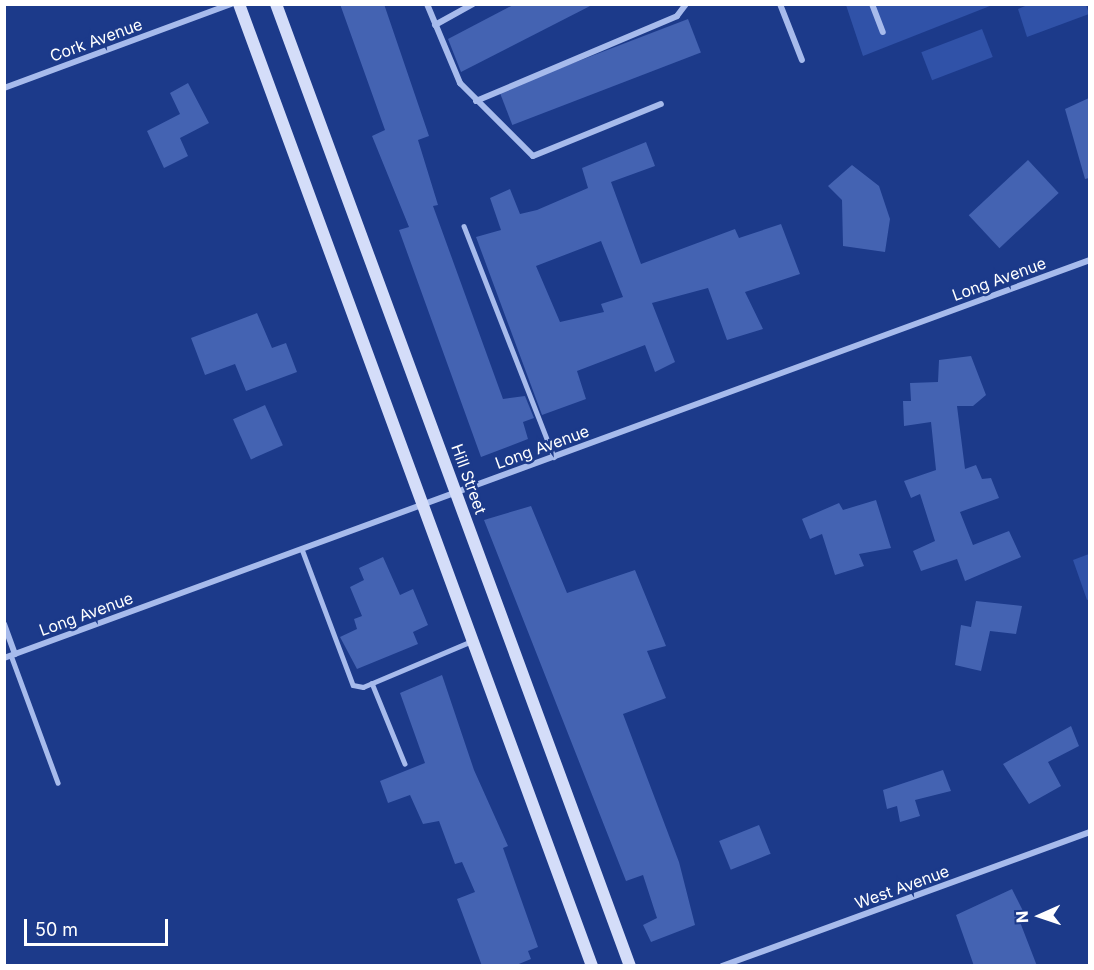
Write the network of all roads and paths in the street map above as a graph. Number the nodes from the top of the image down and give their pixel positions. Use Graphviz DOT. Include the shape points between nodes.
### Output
graph roads {
  1 [pos="231,4"];
  2 [pos="239,4"];
  3 [pos="276,4"];
  4 [pos="427,4"];
  5 [pos="473,4"];
  6 [pos="686,4"];
  7 [pos="780,4"];
  8 [pos="872,4"];
  9 [pos="435,25"];
  10 [pos="883,32"];
  11 [pos="802,60"];
  12 [pos="4,88"];
  13 [pos="476,101"];
  14 [pos="661,104"];
  15 [pos="464,226"];
  16 [pos="1089,260"];
  17 [pos="554,457"];
  18 [pos="456,494"];
  19 [pos="422,505"];
  20 [pos="302,549"];
  21 [pos="4,624"];
  22 [pos="472,641"];
  23 [pos="10,656"];
  24 [pos="372,683"];
  25 [pos="405,764"];
  26 [pos="58,783"];
  27 [pos="1089,832"];
  28 [pos="742,962"];
  29 [pos="592,966"];
  30 [pos="630,966"];
  31 [pos="722,966"];
  1 -- 12 [label="street, Cork Avenue"];
  2 -- 19 [label="main road"];
  3 -- 18 [label="main road, Hill Street"];
  4 -- 9 [label="street"];
  5 -- 9 [label="street"];
  6 -- 13 [label="street" via="677,16"];
  7 -- 11 [label="street"];
  8 -- 10 [label="street"];
  9 -- 13 [label="street" via="453,71"];
  13 -- 14 [label="street" via="533,156"];
  15 -- 17 [label="lane"];
  16 -- 17 [label="street, Long Avenue"];
  17 -- 18 [label="street, Long Avenue"];
  18 -- 19 [label="street, Long Avenue"];
  18 -- 30 [label="main road, Hill Street"];
  19 -- 20 [label="street, Long Avenue"];
  19 -- 22 [label="main road"];
  20 -- 23 [label="street, Long Avenue"];
  20 -- 24 [label="lane" via="346,676 353,685"];
  21 -- 23 [label="street"];
  22 -- 24 [label="lane"];
  22 -- 29 [label="main road"];
  23 -- 26 [label="lane"];
  24 -- 25 [label="lane"];
  27 -- 28 [label="street, West Avenue"];
  28 -- 31 [label="street, West Avenue"];
}
